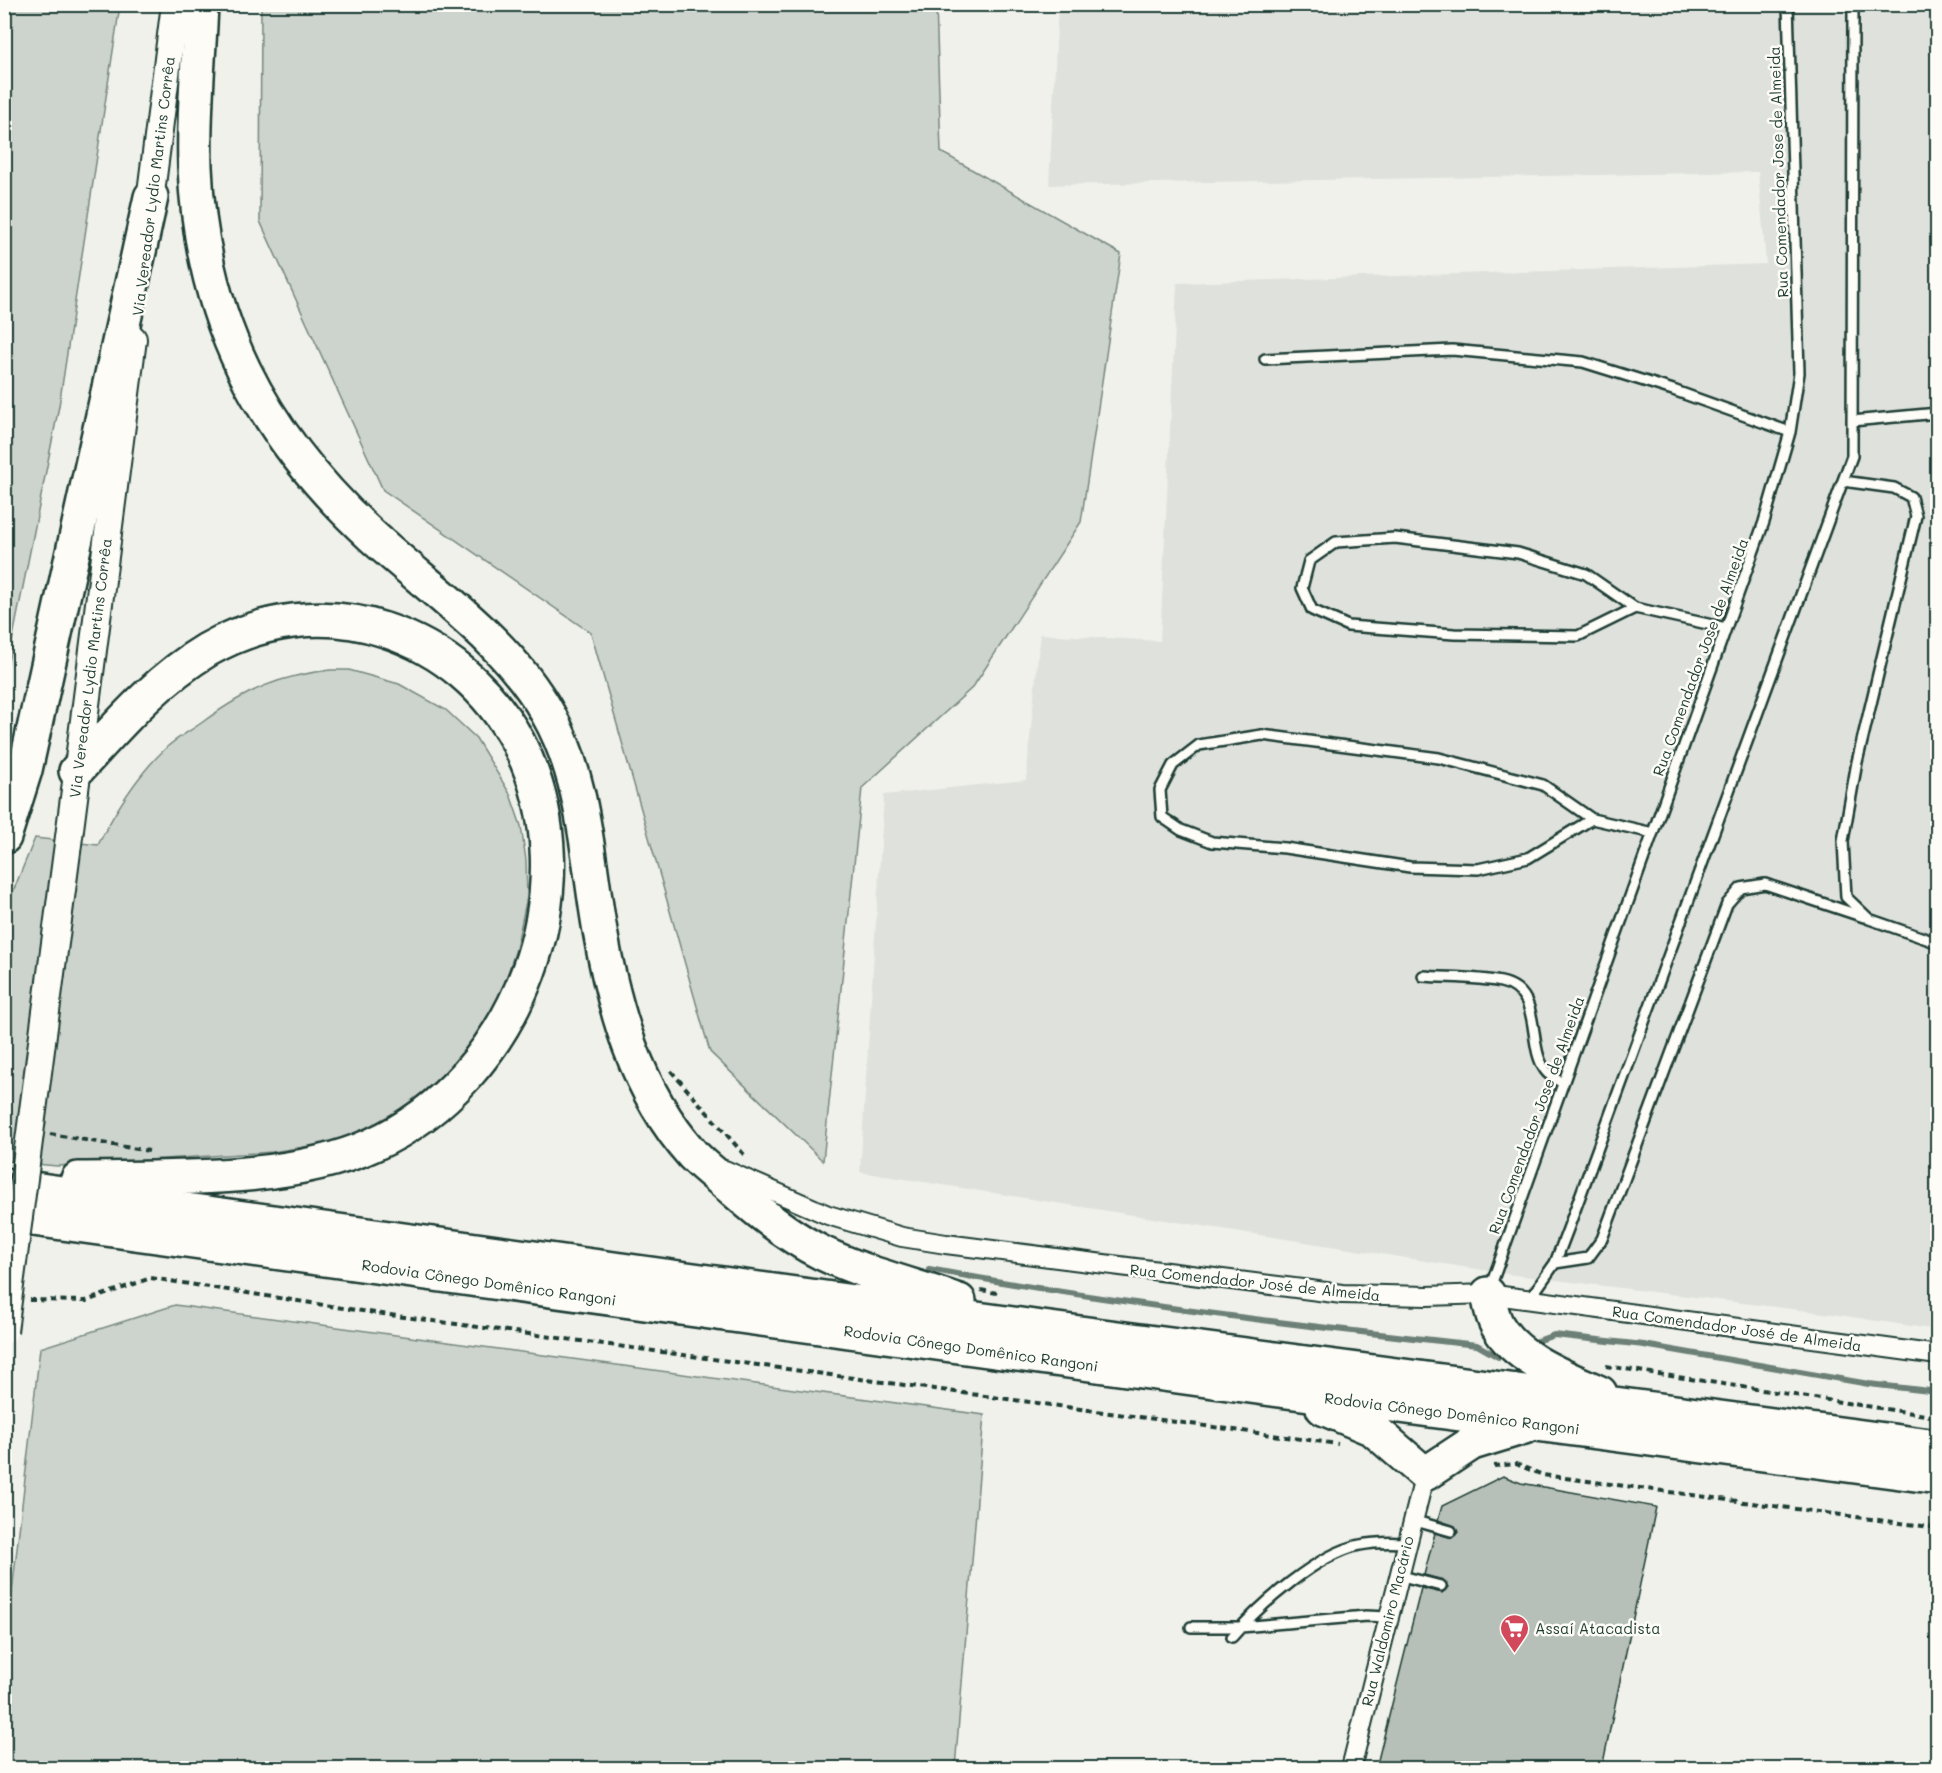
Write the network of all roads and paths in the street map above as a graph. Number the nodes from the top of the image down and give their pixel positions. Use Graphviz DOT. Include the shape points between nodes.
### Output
graph roads {
  1 [pos="175,4"];
  2 [pos="201,4"];
  3 [pos="1788,4"];
  4 [pos="1852,4"];
  5 [pos="151,197"];
  6 [pos="1265,359"];
  7 [pos="1938,413"];
  8 [pos="1852,421"];
  9 [pos="1790,432"];
  10 [pos="1843,481"];
  11 [pos="1635,608"];
  12 [pos="1726,628"];
  13 [pos="76,771"];
  14 [pos="1592,819"];
  15 [pos="1653,833"];
  16 [pos="4,837"];
  17 [pos="1869,919"];
  18 [pos="1938,943"];
  19 [pos="1423,976"];
  20 [pos="1563,1083"];
  21 [pos="39,1133"];
  22 [pos="155,1152"];
  23 [pos="694,1155"];
  24 [pos="4,1180"];
  25 [pos="4,1185"];
  26 [pos="4,1215"];
  27 [pos="1555,1263"];
  28 [pos="972,1288"];
  29 [pos="1004,1294"];
  30 [pos="1488,1294"];
  31 [pos="26,1300"];
  32 [pos="1529,1300"];
  33 [pos="1035,1327"];
  34 [pos="4,1331"];
  35 [pos="1938,1355"];
  36 [pos="1605,1365"];
  37 [pos="1279,1390"];
  38 [pos="1629,1406"];
  39 [pos="1938,1417"];
  40 [pos="1534,1424"];
  41 [pos="1349,1446"];
  42 [pos="1938,1447"];
  43 [pos="1484,1469"];
  44 [pos="1425,1473"];
  45 [pos="1938,1477"];
  46 [pos="1412,1520"];
  47 [pos="1938,1528"];
  48 [pos="1451,1531"];
  49 [pos="1406,1543"];
  50 [pos="1398,1575"];
  51 [pos="1441,1586"];
  52 [pos="1388,1617"];
  53 [pos="1191,1627"];
  54 [pos="1241,1627"];
  55 [pos="1232,1637"];
  56 [pos="1351,1768"];
  1 -- 5 [label="main road, Via Vereador Lydio Martins Corrêa"];
  2 -- 23 [label="highway" via="195,162 198,209 218,309 238,357 286,443 317,480 505,656 546,710 559,734 577,791 606,965 625,1036 656,1102"];
  3 -- 9 [label="lane, Rua Comendador Jose de Almeida" via="1799,373"];
  4 -- 8 [label="lane"];
  5 -- 13 [label="main road, Via Vereador Lydio Martins Corrêa"];
  5 -- 16 [label="highway" via="25,770"];
  6 -- 9 [label="lane" via="1452,350 1583,362"];
  7 -- 8 [label="lane"];
  8 -- 10 [label="lane" via="1852,456"];
  9 -- 12 [label="lane, Rua Comendador Jose de Almeida" via="1764,522"];
  10 -- 17 [label="lane" via="1894,488 1911,497 1916,516 1857,762 1843,841 1846,897"];
  10 -- 27 [label="lane"];
  11 -- 11 [label="lane" via="1578,636 1454,633 1348,626 1312,610 1302,588 1309,561 1336,542 1395,538 1518,553 1586,574"];
  11 -- 12 [label="lane"];
  12 -- 15 [label="lane, Rua Comendador Jose de Almeida"];
  13 -- 24 [label="highway" via="162,683 206,651 237,635 315,618 340,618 370,625 424,646 454,665 490,699 510,728 542,801 548,841 548,884 537,942 515,1006 456,1088 417,1120 373,1145 330,1161 262,1172"];
  13 -- 34 [label="main road, Via Vereador Lydio Martins Corrêa, bridge"];
  14 -- 14 [label="lane" via="1543,785 1439,758 1262,735 1199,745 1173,765 1160,790 1162,817 1180,830 1212,842 1285,848 1410,867 1478,868 1528,858"];
  14 -- 15 [label="lane"];
  15 -- 20 [label="lane, Rua Comendador Jose de Almeida"];
  17 -- 18 [label="lane"];
  17 -- 27 [label="lane" via="1765,884 1741,888 1727,904 1602,1239 1588,1258"];
  19 -- 20 [label="lane" via="1503,982 1525,995 1539,1060 1546,1073"];
  20 -- 30 [label="lane, Rua Comendador Jose de Almeida"];
  21 -- 22 [label="path"];
  23 -- 30 [label="street, Rua Comendador José de Almeida" via="828,1215 903,1237 1342,1294"];
  23 -- 33 [label="highway" via="772,1222 821,1253"];
  25 -- 33 [label="highway, Rodovia Cônego Domênico Rangoni"];
  26 -- 37 [label="highway, Rodovia Cônego Domênico Rangoni"];
  27 -- 32 [label="lane"];
  28 -- 29 [label="path"];
  30 -- 32 [label="street, Rua Comendador José de Almeida"];
  30 -- 38 [label="highway" via="1497,1325 1528,1357"];
  31 -- 41 [label="path" via="86,1301 151,1278 387,1315"];
  32 -- 35 [label="street, Rua Comendador José de Almeida"];
  33 -- 38 [label="highway, Rodovia Cônego Domênico Rangoni"];
  36 -- 39 [label="path"];
  37 -- 40 [label="highway, Rodovia Cônego Domênico Rangoni"];
  37 -- 44 [label="highway" via="1373,1429"];
  38 -- 42 [label="highway, Rodovia Cônego Domênico Rangoni"];
  40 -- 44 [label="highway" via="1472,1443"];
  40 -- 45 [label="highway, Rodovia Cônego Domênico Rangoni"];
  43 -- 47 [label="path" via="1516,1464 1543,1475"];
  44 -- 46 [label="street, Rua Waldomiro Macário"];
  46 -- 48 [label="lane"];
  46 -- 49 [label="street, Rua Waldomiro Macário"];
  49 -- 50 [label="street, Rua Waldomiro Macário"];
  49 -- 54 [label="lane" via="1357,1546 1327,1559 1255,1610"];
  50 -- 51 [label="lane"];
  50 -- 52 [label="street, Rua Waldomiro Macário"];
  52 -- 54 [label="lane"];
  52 -- 56 [label="street, Rua Waldomiro Macário"];
  53 -- 54 [label="lane"];
  54 -- 55 [label="lane"];
}
